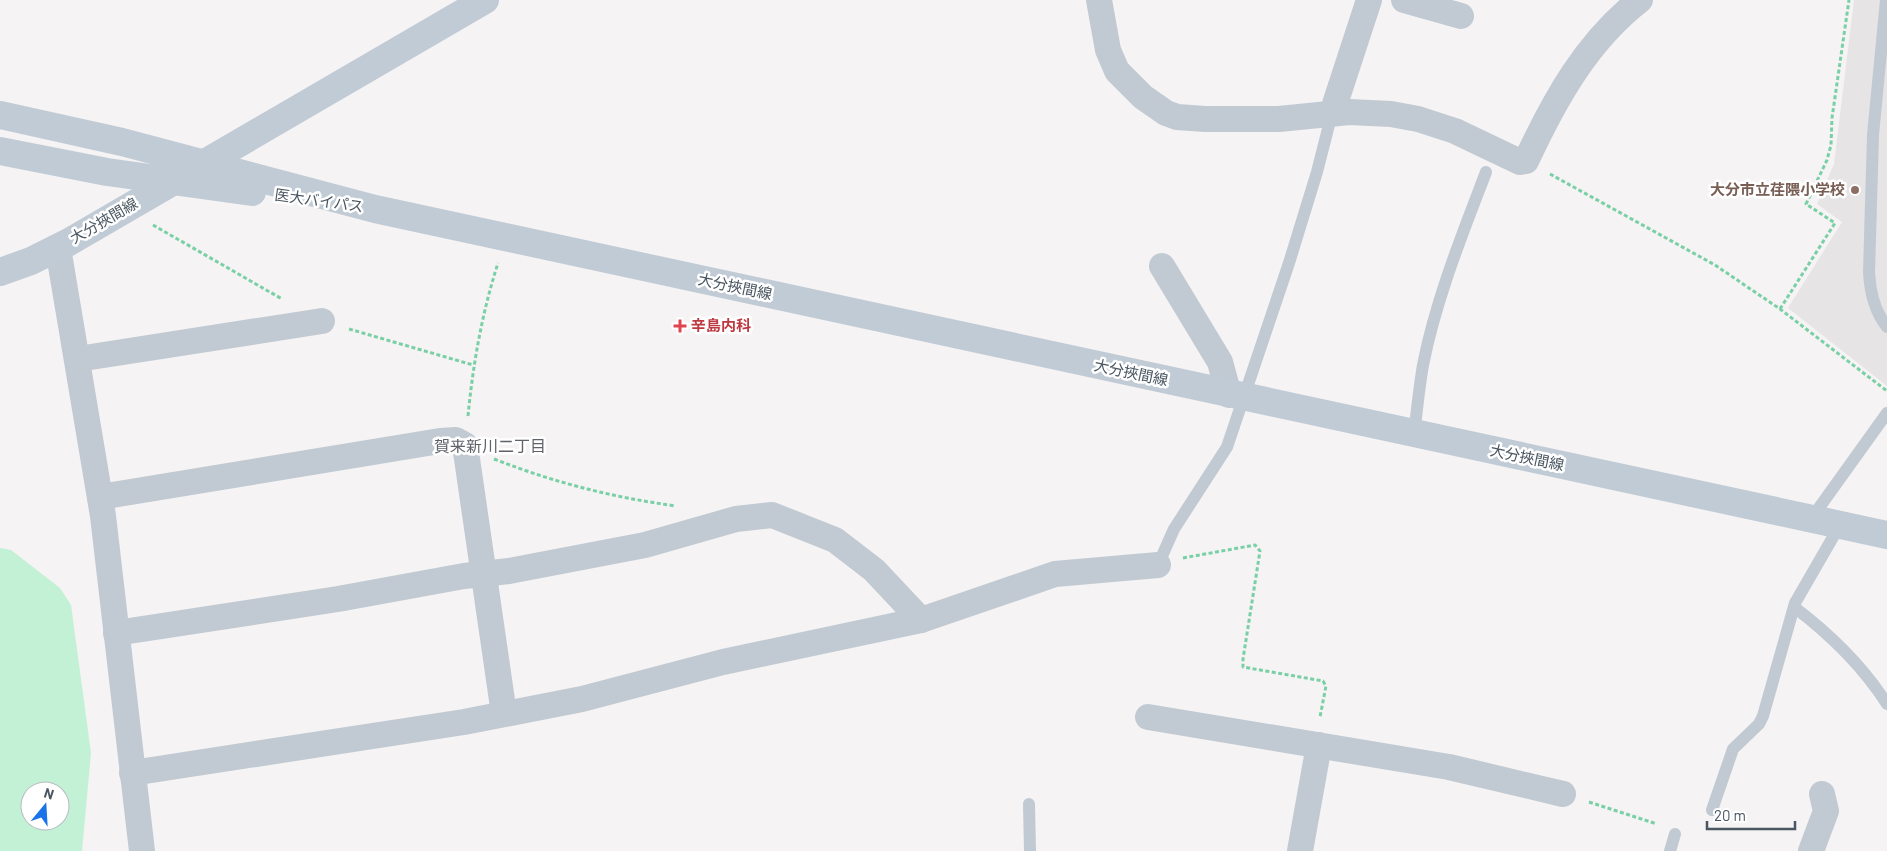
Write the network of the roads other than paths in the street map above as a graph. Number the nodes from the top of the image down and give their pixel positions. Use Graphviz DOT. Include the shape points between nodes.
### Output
graph roads {
  1 [pos="484,0"];
  2 [pos="1099,0"];
  3 [pos="1369,0"];
  4 [pos="1404,0"];
  5 [pos="1638,0"];
  6 [pos="1886,0"];
  7 [pos="1461,16"];
  8 [pos="1332,113"];
  9 [pos="0,116"];
  10 [pos="0,151"];
  11 [pos="203,164"];
  12 [pos="1486,172"];
  13 [pos="172,181"];
  14 [pos="375,209"];
  15 [pos="58,248"];
  16 [pos="1162,266"];
  17 [pos="0,272"];
  18 [pos="322,321"];
  19 [pos="1887,327"];
  20 [pos="78,358"];
  21 [pos="1237,396"];
  22 [pos="1887,413"];
  23 [pos="1414,434"];
  24 [pos="100,498"];
  25 [pos="1811,519"];
  26 [pos="1840,525"];
  27 [pos="1887,535"];
  28 [pos="1158,564"];
  29 [pos="483,574"];
  30 [pos="1794,607"];
  31 [pos="921,620"];
  32 [pos="116,633"];
  33 [pos="1887,704"];
  34 [pos="504,714"];
  35 [pos="1148,717"];
  36 [pos="1317,744"];
  37 [pos="132,772"];
  38 [pos="1563,794"];
  39 [pos="1822,794"];
  40 [pos="1029,804"];
  41 [pos="1712,810"];
  42 [pos="1675,834"];
  43 [pos="142,851"];
  44 [pos="1030,851"];
  45 [pos="1300,851"];
  46 [pos="1670,851"];
  47 [pos="1812,851"];
  1 -- 11 [label="main road, 大分挾間線"];
  2 -- 8 [label="street" via="1108,50 1117,71 1143,97 1166,113 1205,119 1279,119"];
  3 -- 8 [label="street"];
  4 -- 7 [label="street"];
  5 -- 8 [label="street" via="1581,62 1548,114 1526,161 1520,162 1454,131 1418,119 1392,114"];
  6 -- 19 [label="lane" via="1873,134 1869,272 1876,310"];
  8 -- 21 [label="lane" via="1289,263"];
  9 -- 11 [label="main road, 医大バイパス" via="122,142"];
  10 -- 13 [label="main road, 医大バイパス"];
  11 -- 13 [label="main road, 大分挾間線"];
  11 -- 14 [label="main road, 医大バイパス"];
  12 -- 23 [label="lane" via="1431,330"];
  13 -- 14 [label="main road, 医大バイパス"];
  13 -- 15 [label="main road, 大分挾間線"];
  14 -- 21 [label="main road, 大分挾間線"];
  15 -- 17 [label="main road, 大分挾間線"];
  15 -- 20 [label="street"];
  16 -- 21 [label="street"];
  18 -- 20 [label="street"];
  20 -- 24 [label="street"];
  21 -- 23 [label="main road, 大分挾間線"];
  21 -- 28 [label="lane" via="1227,447 1174,529"];
  22 -- 25 [label="lane"];
  23 -- 25 [label="main road, 大分挾間線"];
  24 -- 29 [label="street" via="456,440 465,445"];
  24 -- 32 [label="street"];
  25 -- 26 [label="main road, 大分挾間線"];
  26 -- 27 [label="main road, 大分挾間線"];
  26 -- 30 [label="lane"];
  28 -- 31 [label="street" via="1055,574"];
  29 -- 31 [label="street" via="644,545 736,519 772,514 835,540 874,570"];
  29 -- 32 [label="street"];
  29 -- 34 [label="street"];
  30 -- 33 [label="lane" via="1847,653"];
  30 -- 41 [label="lane" via="1759,724 1733,749"];
  31 -- 34 [label="street" via="786,648 582,699"];
  32 -- 37 [label="street"];
  34 -- 37 [label="street"];
  35 -- 36 [label="street"];
  36 -- 38 [label="street" via="1449,766"];
  36 -- 45 [label="street"];
  37 -- 43 [label="street"];
  39 -- 47 [label="street" via="1826,811"];
  40 -- 44 [label="lane"];
  42 -- 46 [label="lane"];
}
